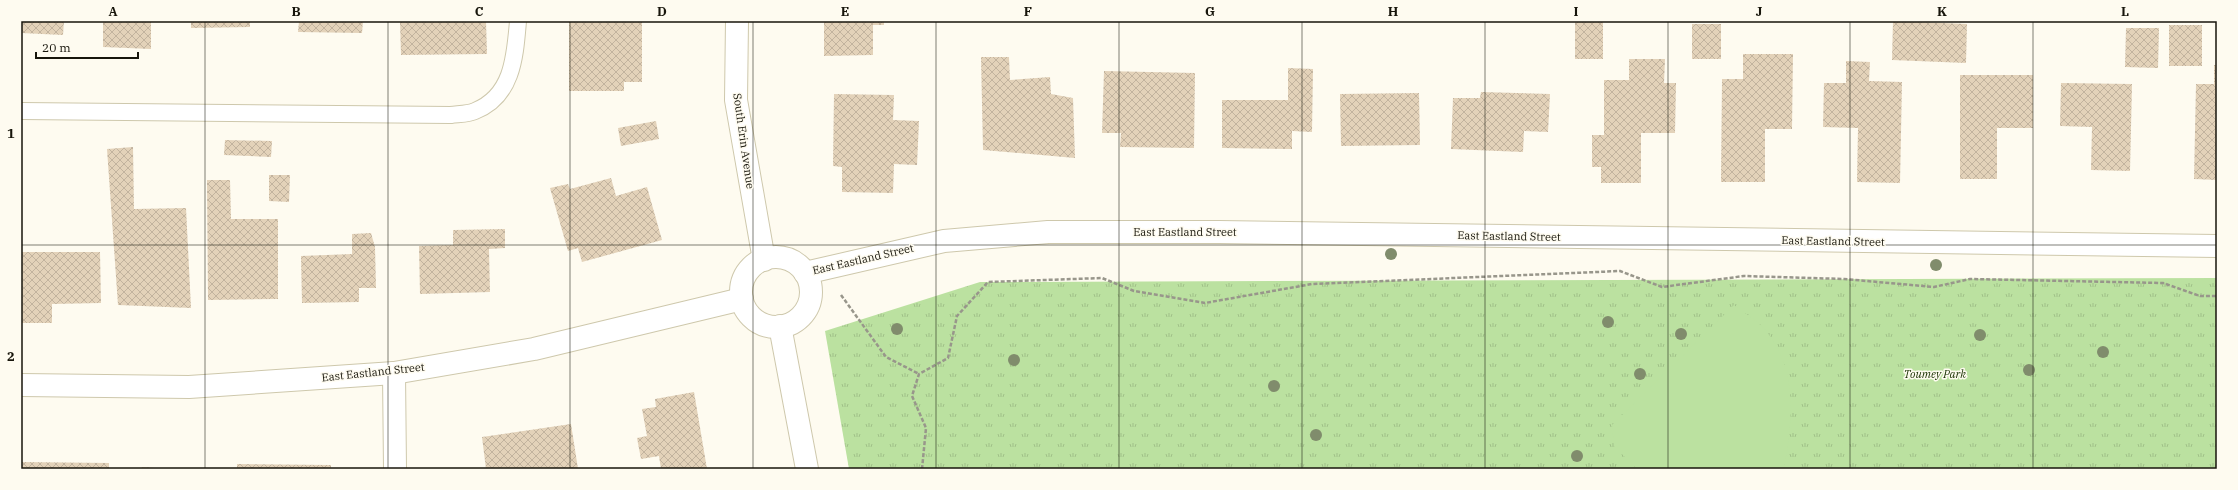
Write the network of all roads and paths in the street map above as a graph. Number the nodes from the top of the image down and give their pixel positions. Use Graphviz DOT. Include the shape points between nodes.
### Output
graph roads {
  1 [pos="518,21"];
  2 [pos="737,21"];
  3 [pos="21,111"];
  4 [pos="2217,246"];
  5 [pos="764,260"];
  6 [pos="813,271"];
  7 [pos="2217,296"];
  8 [pos="742,299"];
  9 [pos="780,326"];
  10 [pos="394,373"];
  11 [pos="919,374"];
  12 [pos="21,385"];
  13 [pos="394,469"];
  14 [pos="807,469"];
  15 [pos="922,469"];
  1 -- 3 [label="lane" via="516,50 510,78 496,97 475,111 451,115"];
  2 -- 5 [label="street, South Erin Avenue" via="736,100"];
  4 -- 6 [label="street, East Eastland Street" via="1219,232 1048,232 944,242"];
  5 -- 6 [label="street" via="783,257"];
  5 -- 8 [label="street" via="750,269 744,278"];
  6 -- 9 [label="street" via="809,280 810,302 805,312 797,320"];
  6 -- 11 [label="path" via="886,357"];
  7 -- 11 [label="path" via="2200,296 2163,283 1970,279 1934,287 1844,279 1744,276 1662,287 1620,271 1312,284 1205,303 1134,291 1102,278 988,282 957,316 948,358"];
  8 -- 9 [label="street" via="755,320 765,325"];
  8 -- 10 [label="street, East Eastland Street" via="534,349"];
  9 -- 14 [label="street"];
  10 -- 12 [label="street, East Eastland Street" via="189,387"];
  10 -- 13 [label="street"];
  11 -- 15 [label="path" via="912,396 926,428"];
}
